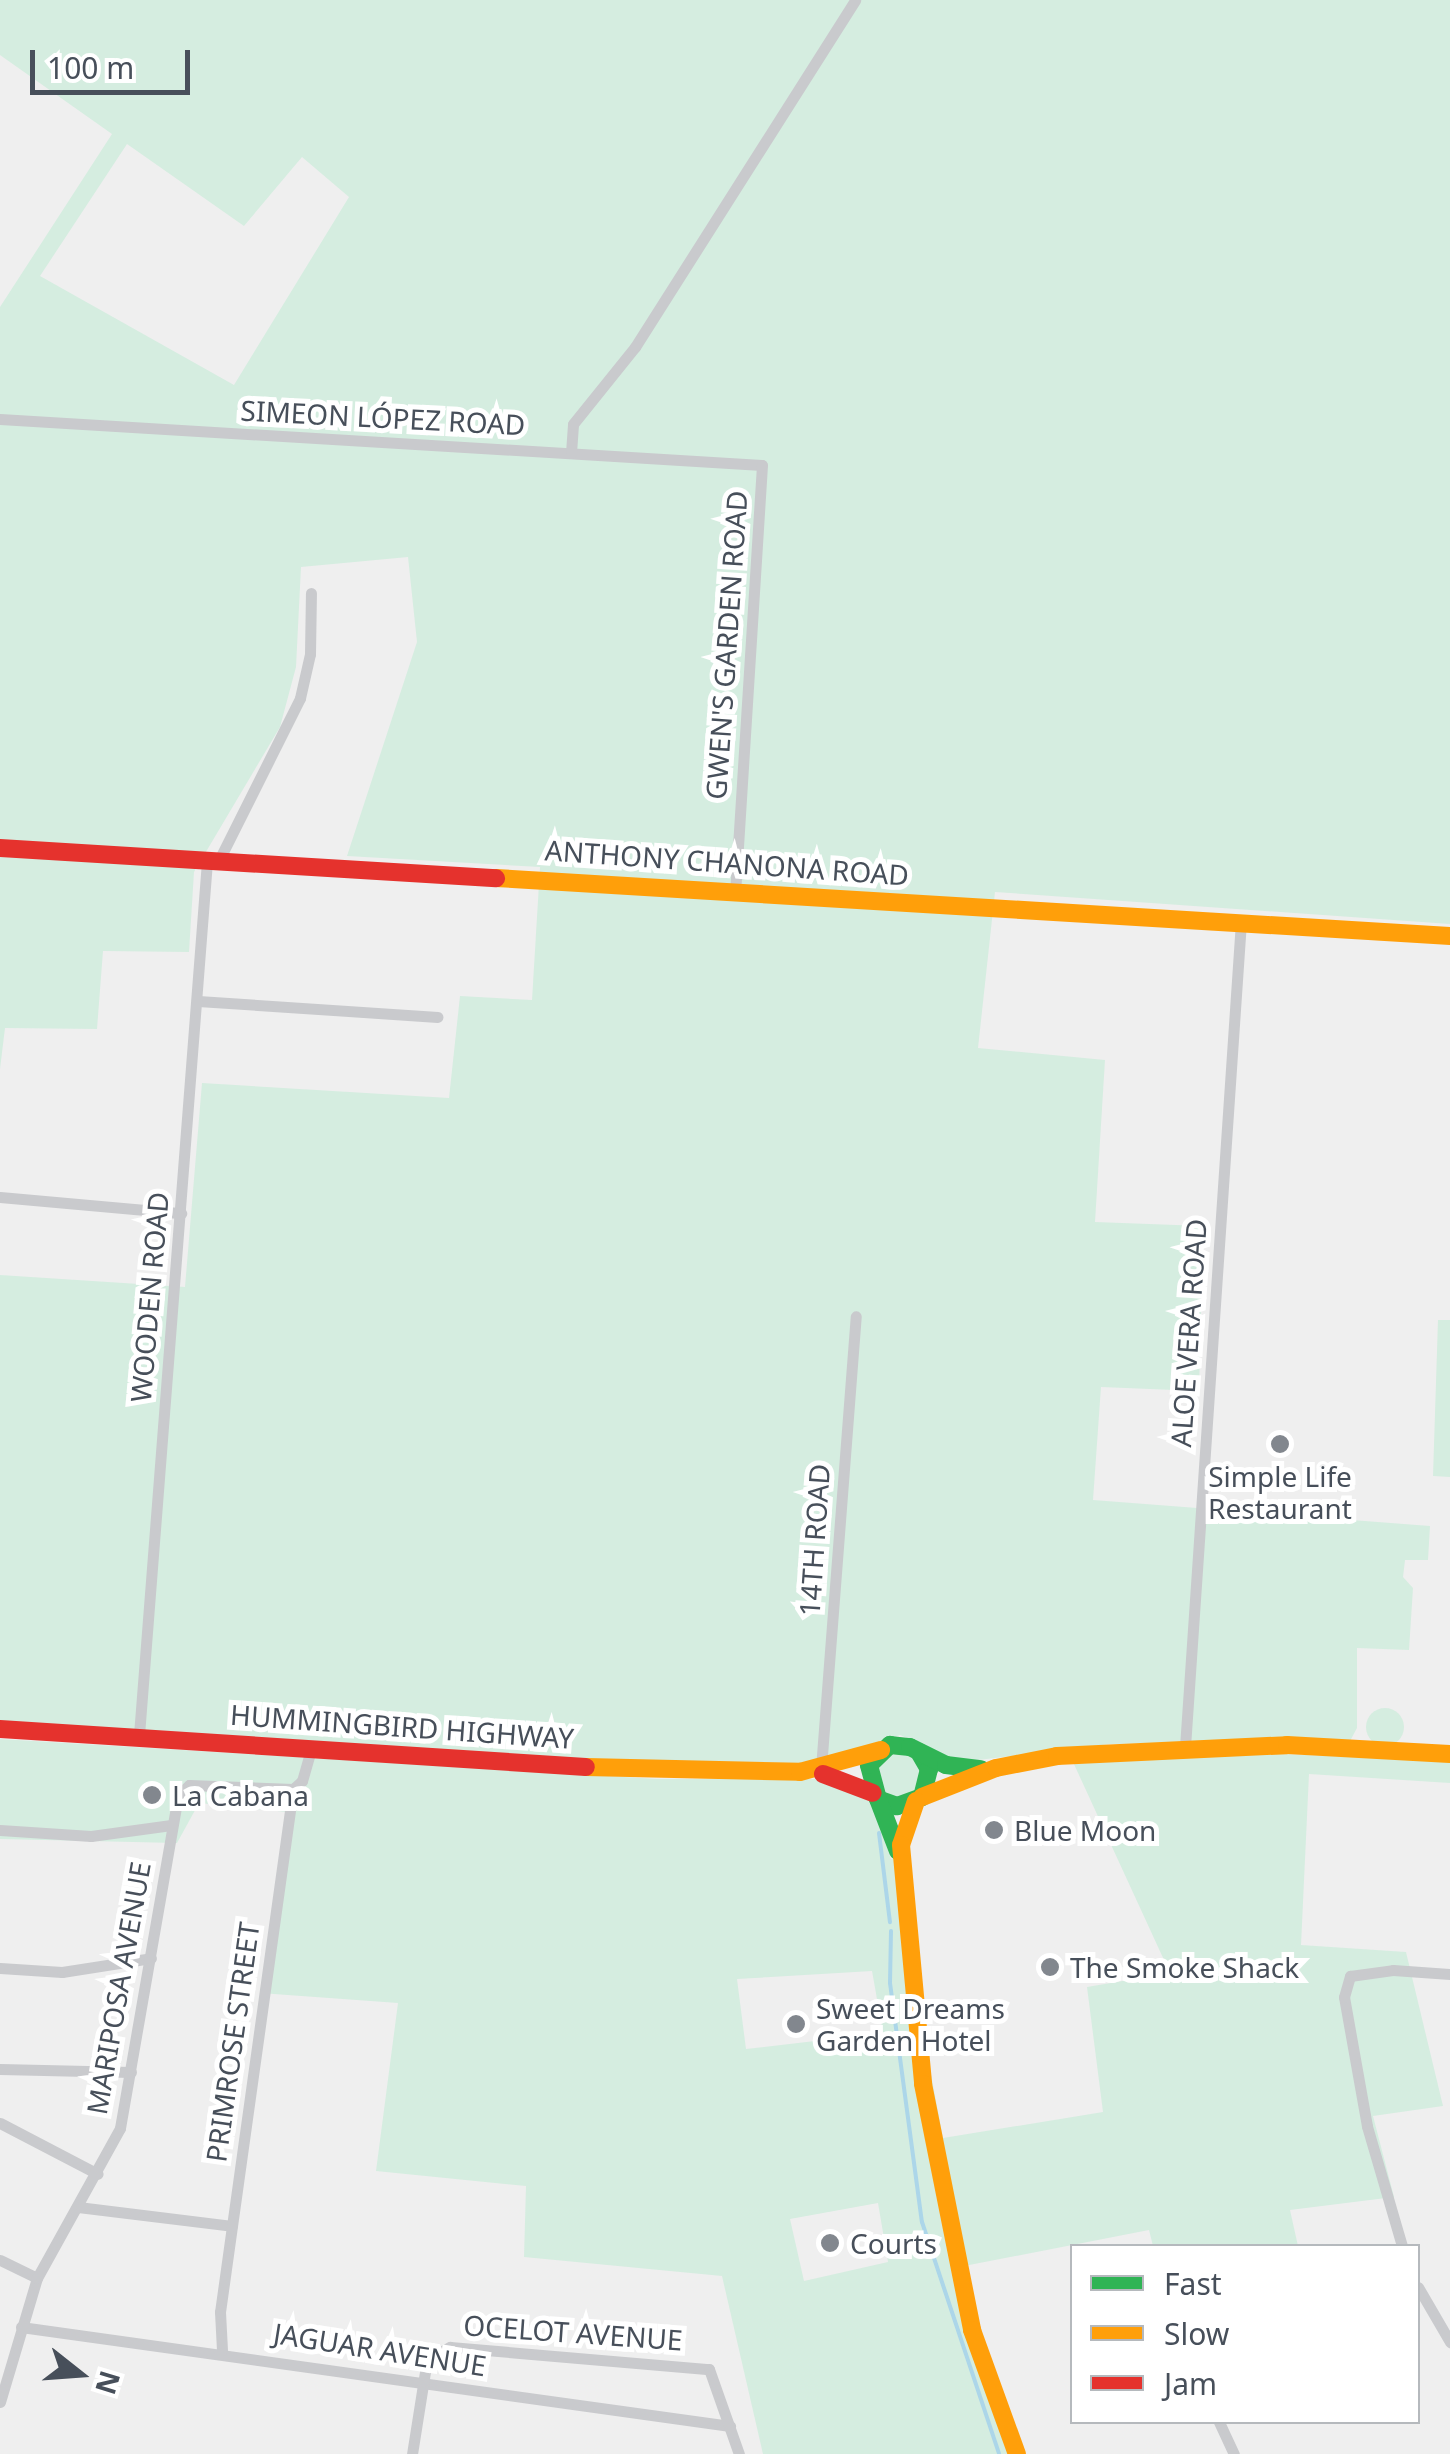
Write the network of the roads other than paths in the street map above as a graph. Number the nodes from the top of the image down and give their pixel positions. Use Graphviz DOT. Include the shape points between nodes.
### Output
graph roads {
  1 [pos="855,0"];
  2 [pos="0,419"];
  3 [pos="572,453"];
  4 [pos="762,465"];
  5 [pos="311,593"];
  6 [pos="0,848"];
  7 [pos="212,862"];
  8 [pos="735,890"];
  9 [pos="1241,922"];
  10 [pos="1450,936"];
  11 [pos="198,1001"];
  12 [pos="437,1017"];
  13 [pos="0,1197"];
  14 [pos="181,1212"];
  15 [pos="856,1316"];
  16 [pos="0,1729"];
  17 [pos="139,1736"];
  18 [pos="312,1746"];
  19 [pos="1185,1748"];
  20 [pos="881,1750"];
  21 [pos="919,1752"];
  22 [pos="1450,1754"];
  23 [pos="822,1768"];
  24 [pos="996,1768"];
  25 [pos="800,1772"];
  26 [pos="292,1789"];
  27 [pos="876,1796"];
  28 [pos="919,1799"];
  29 [pos="171,1825"];
  30 [pos="0,1830"];
  31 [pos="902,1866"];
  32 [pos="151,1958"];
  33 [pos="0,1968"];
  34 [pos="1450,1974"];
  35 [pos="0,2069"];
  36 [pos="131,2072"];
  37 [pos="0,2123"];
  38 [pos="98,2174"];
  39 [pos="78,2206"];
  40 [pos="232,2226"];
  41 [pos="1401,2244"];
  42 [pos="0,2260"];
  43 [pos="37,2278"];
  44 [pos="1420,2290"];
  45 [pos="21,2327"];
  46 [pos="1450,2342"];
  47 [pos="222,2350"];
  48 [pos="3,2378"];
  49 [pos="421,2381"];
  50 [pos="0,2402"];
  51 [pos="1220,2424"];
  52 [pos="730,2426"];
  53 [pos="412,2454"];
  54 [pos="738,2454"];
  55 [pos="1016,2454"];
  56 [pos="1234,2454"];
  1 -- 3 [label="street" via="635,347 573,424"];
  2 -- 3 [label="street, SIMEON LÓPEZ ROAD"];
  3 -- 4 [label="street, SIMEON LÓPEZ ROAD"];
  4 -- 8 [label="street, GWEN'S GARDEN ROAD"];
  5 -- 7 [label="street" via="310,654 300,698"];
  6 -- 7 [label="main road, ANTHONY CHANONA ROAD"];
  7 -- 8 [label="main road, ANTHONY CHANONA ROAD"];
  7 -- 11 [label="street, WOODEN ROAD"];
  8 -- 9 [label="main road, ANTHONY CHANONA ROAD"];
  9 -- 10 [label="main road, ANTHONY CHANONA ROAD"];
  9 -- 19 [label="street, ALOE VERA ROAD"];
  11 -- 12 [label="street"];
  11 -- 14 [label="street, WOODEN ROAD"];
  13 -- 14 [label="street"];
  14 -- 17 [label="street, WOODEN ROAD"];
  15 -- 23 [label="street, 14TH ROAD"];
  16 -- 17 [label="main road, HUMMINGBIRD HIGHWAY"];
  17 -- 18 [label="main road, HUMMINGBIRD HIGHWAY"];
  18 -- 25 [label="main road, HUMMINGBIRD HIGHWAY" via="681,1774"];
  18 -- 26 [label="street, PRIMROSE STREET" via="302,1781"];
  19 -- 22 [label="main road" via="1287,1745"];
  19 -- 24 [label="main road" via="1057,1756"];
  20 -- 21 [label="main road" via="900,1744"];
  20 -- 23 [label="main road, HUMMINGBIRD HIGHWAY"];
  20 -- 27 [label="main road" via="869,1765"];
  21 -- 24 [label="main road" via="958,1768"];
  21 -- 28 [label="main road" via="929,1769"];
  23 -- 25 [label="main road, HUMMINGBIRD HIGHWAY"];
  24 -- 28 [label="main road"];
  25 -- 27 [label="main road, HUMMINGBIRD HIGHWAY" via="842,1776"];
  26 -- 29 [label="street, MARIPOSA AVENUE" via="189,1785 178,1795"];
  26 -- 40 [label="street, PRIMROSE STREET"];
  27 -- 28 [label="main road" via="897,1806"];
  27 -- 31 [label="main road"];
  28 -- 31 [label="main road" via="902,1830"];
  29 -- 30 [label="street" via="92,1836"];
  29 -- 32 [label="street, MARIPOSA AVENUE"];
  31 -- 55 [label="main road" via="922,2084 954,2256 986,2377"];
  32 -- 33 [label="street" via="62,1972"];
  32 -- 36 [label="street, MARIPOSA AVENUE"];
  34 -- 41 [label="street" via="1350,1976 1344,1997 1368,2126"];
  35 -- 36 [label="street"];
  36 -- 38 [label="street, MARIPOSA AVENUE" via="120,2128"];
  37 -- 38 [label="street"];
  38 -- 39 [label="street, MARIPOSA AVENUE"];
  39 -- 40 [label="street"];
  39 -- 43 [label="street, MARIPOSA AVENUE"];
  40 -- 47 [label="street, PRIMROSE STREET"];
  42 -- 43 [label="street"];
  43 -- 45 [label="street, MARIPOSA AVENUE"];
  44 -- 46 [label="street"];
  45 -- 47 [label="street, JAGUAR AVENUE"];
  45 -- 48 [label="street, MARIPOSA AVENUE"];
  47 -- 49 [label="street, JAGUAR AVENUE"];
  48 -- 50 [label="street, MARIPOSA AVENUE"];
  49 -- 52 [label="street, JAGUAR AVENUE"];
  49 -- 52 [label="street, OCELOT AVENUE" via="427,2359 450,2347 700,2366 716,2376"];
  49 -- 53 [label="street"];
  51 -- 56 [label="street"];
  52 -- 54 [label="street, OCELOT AVENUE"];
}
